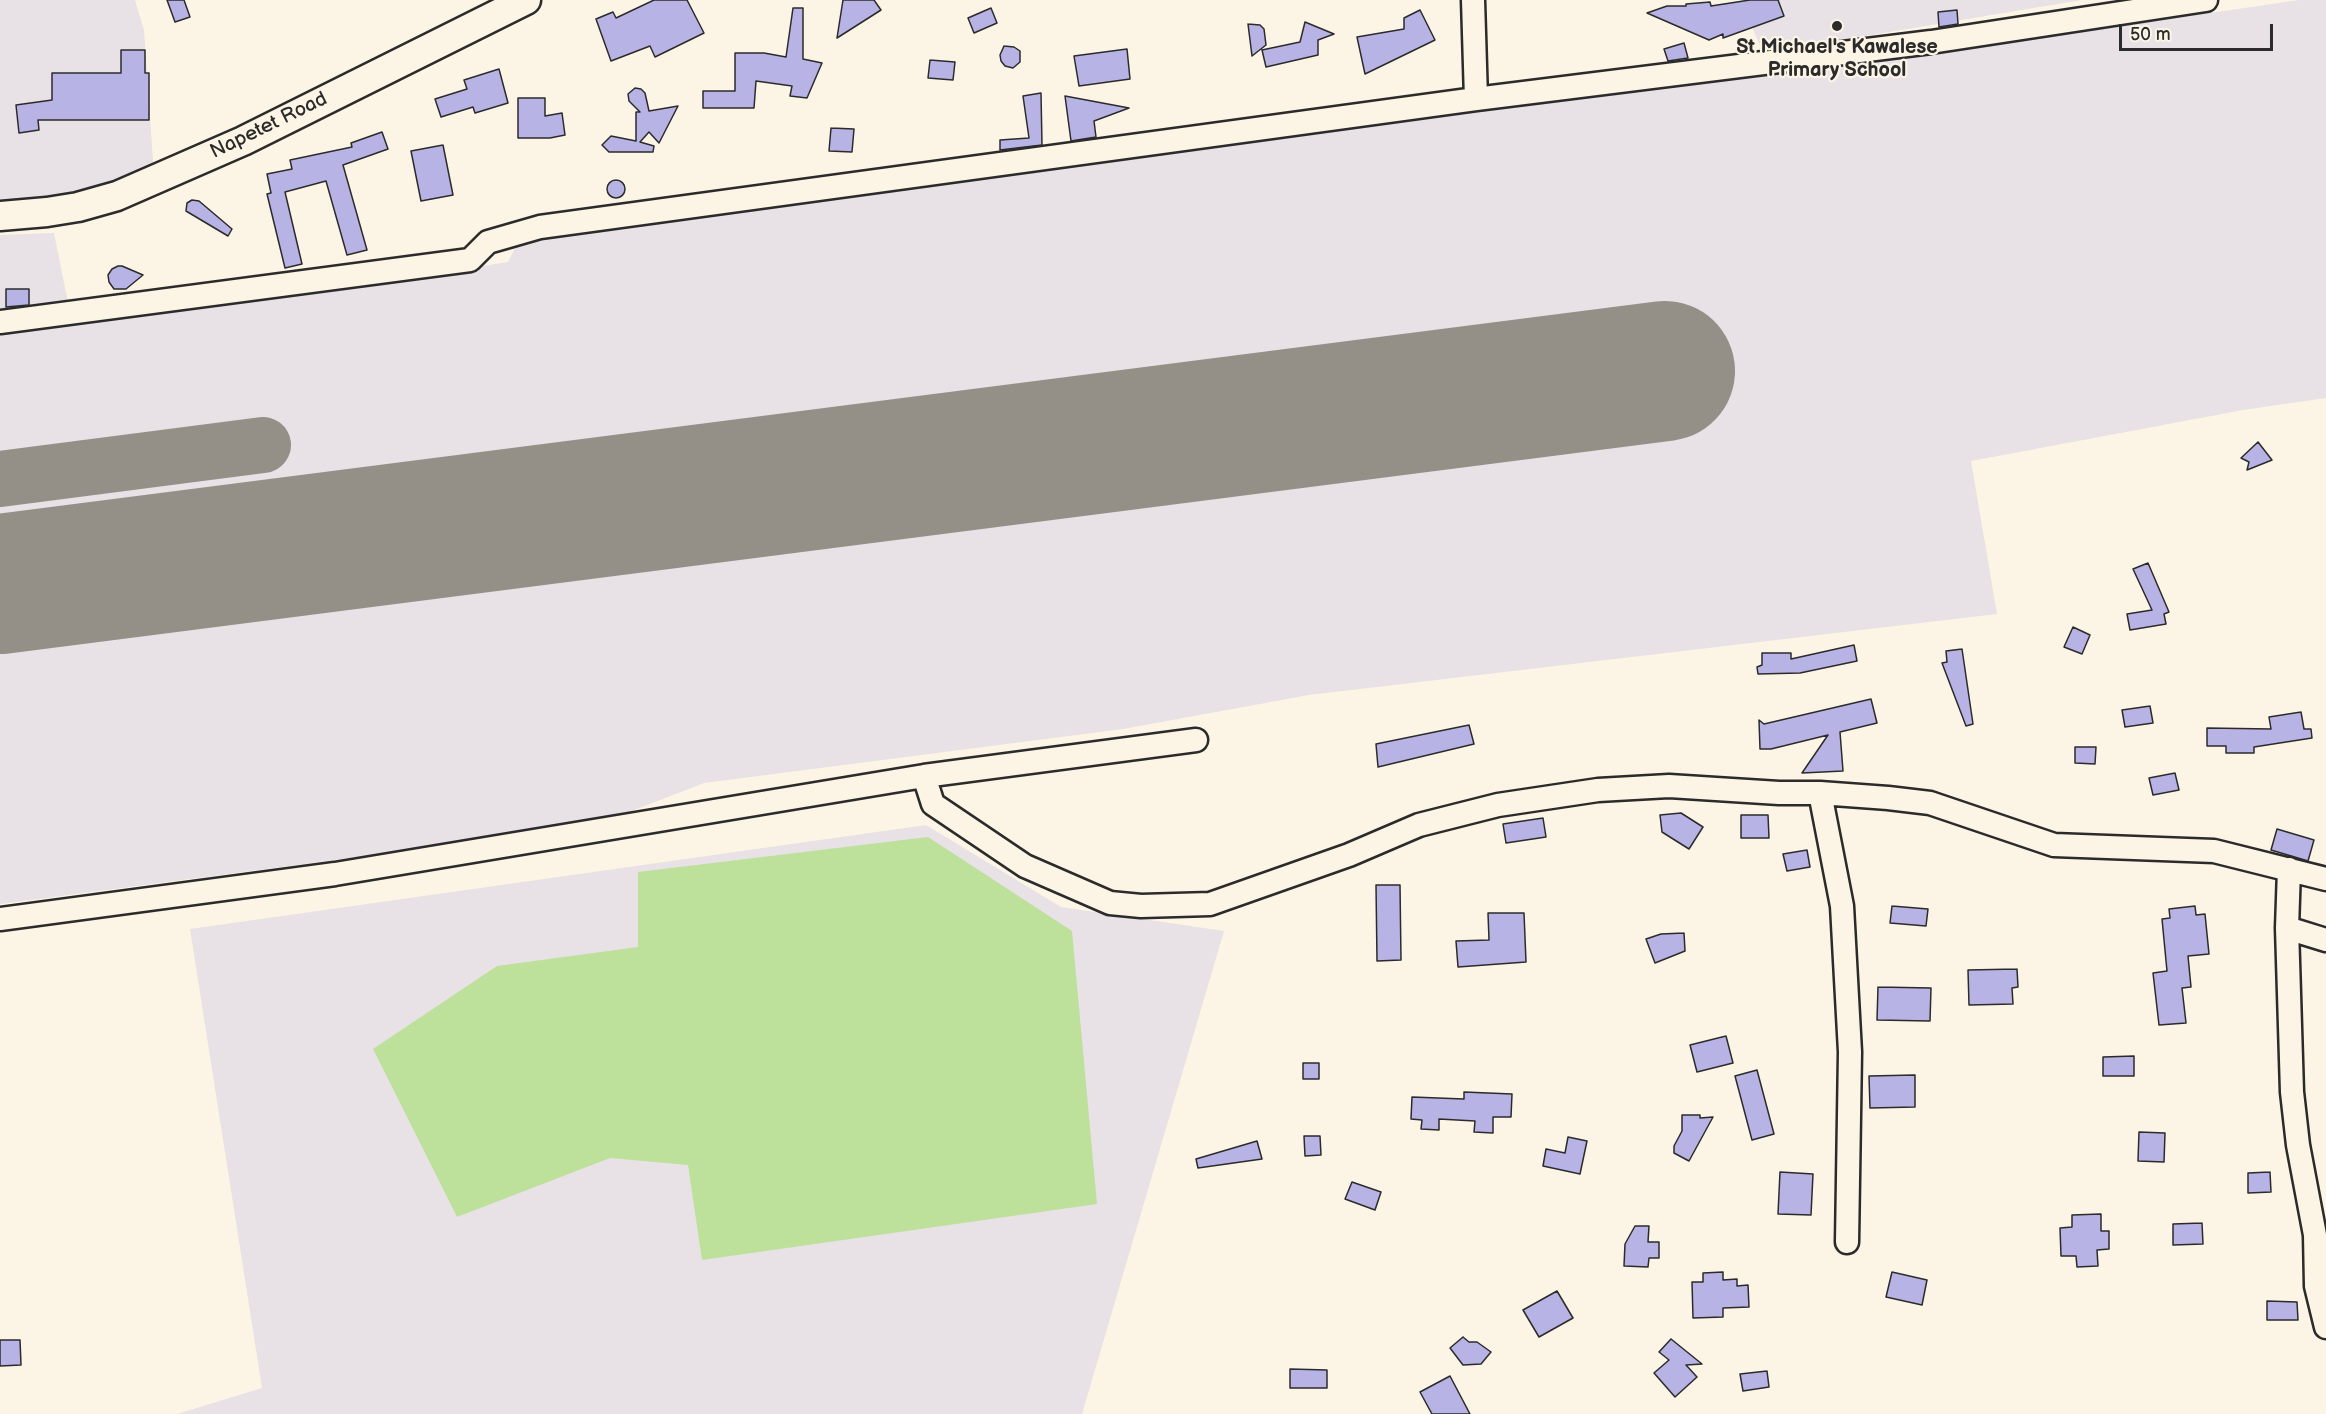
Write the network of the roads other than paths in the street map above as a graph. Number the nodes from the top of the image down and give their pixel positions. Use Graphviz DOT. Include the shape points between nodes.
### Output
graph roads {
  1 [pos="526,0"];
  2 [pos="1473,0"];
  3 [pos="2206,0"];
  4 [pos="1476,99"];
  5 [pos="0,216"];
  6 [pos="0,322"];
  7 [pos="1196,740"];
  8 [pos="924,776"];
  9 [pos="1820,793"];
  10 [pos="2289,869"];
  11 [pos="2326,879"];
  12 [pos="0,919"];
  13 [pos="2287,928"];
  14 [pos="2326,940"];
  15 [pos="1847,1242"];
  16 [pos="2326,1327"];
  1 -- 5 [label="main road, Napetet Road" via="243,141 117,196 78,207"];
  2 -- 4 [label="street"];
  3 -- 4 [label="street" via="1931,42"];
  4 -- 6 [label="street" via="540,227 488,242 470,260"];
  7 -- 8 [label="street"];
  8 -- 9 [label="street" via="933,804 1025,866 1110,903 1141,906 1210,904 1349,855 1419,825 1498,806 1626,787"];
  8 -- 12 [label="street" via="335,874"];
  9 -- 10 [label="street" via="1930,803 2054,845 2214,851"];
  9 -- 15 [label="street" via="1842,906 1850,1052"];
  10 -- 11 [label="street"];
  10 -- 13 [label="street"];
  13 -- 14 [label="street"];
  13 -- 16 [label="street" via="2292,1092 2315,1235 2316,1286"];
}
